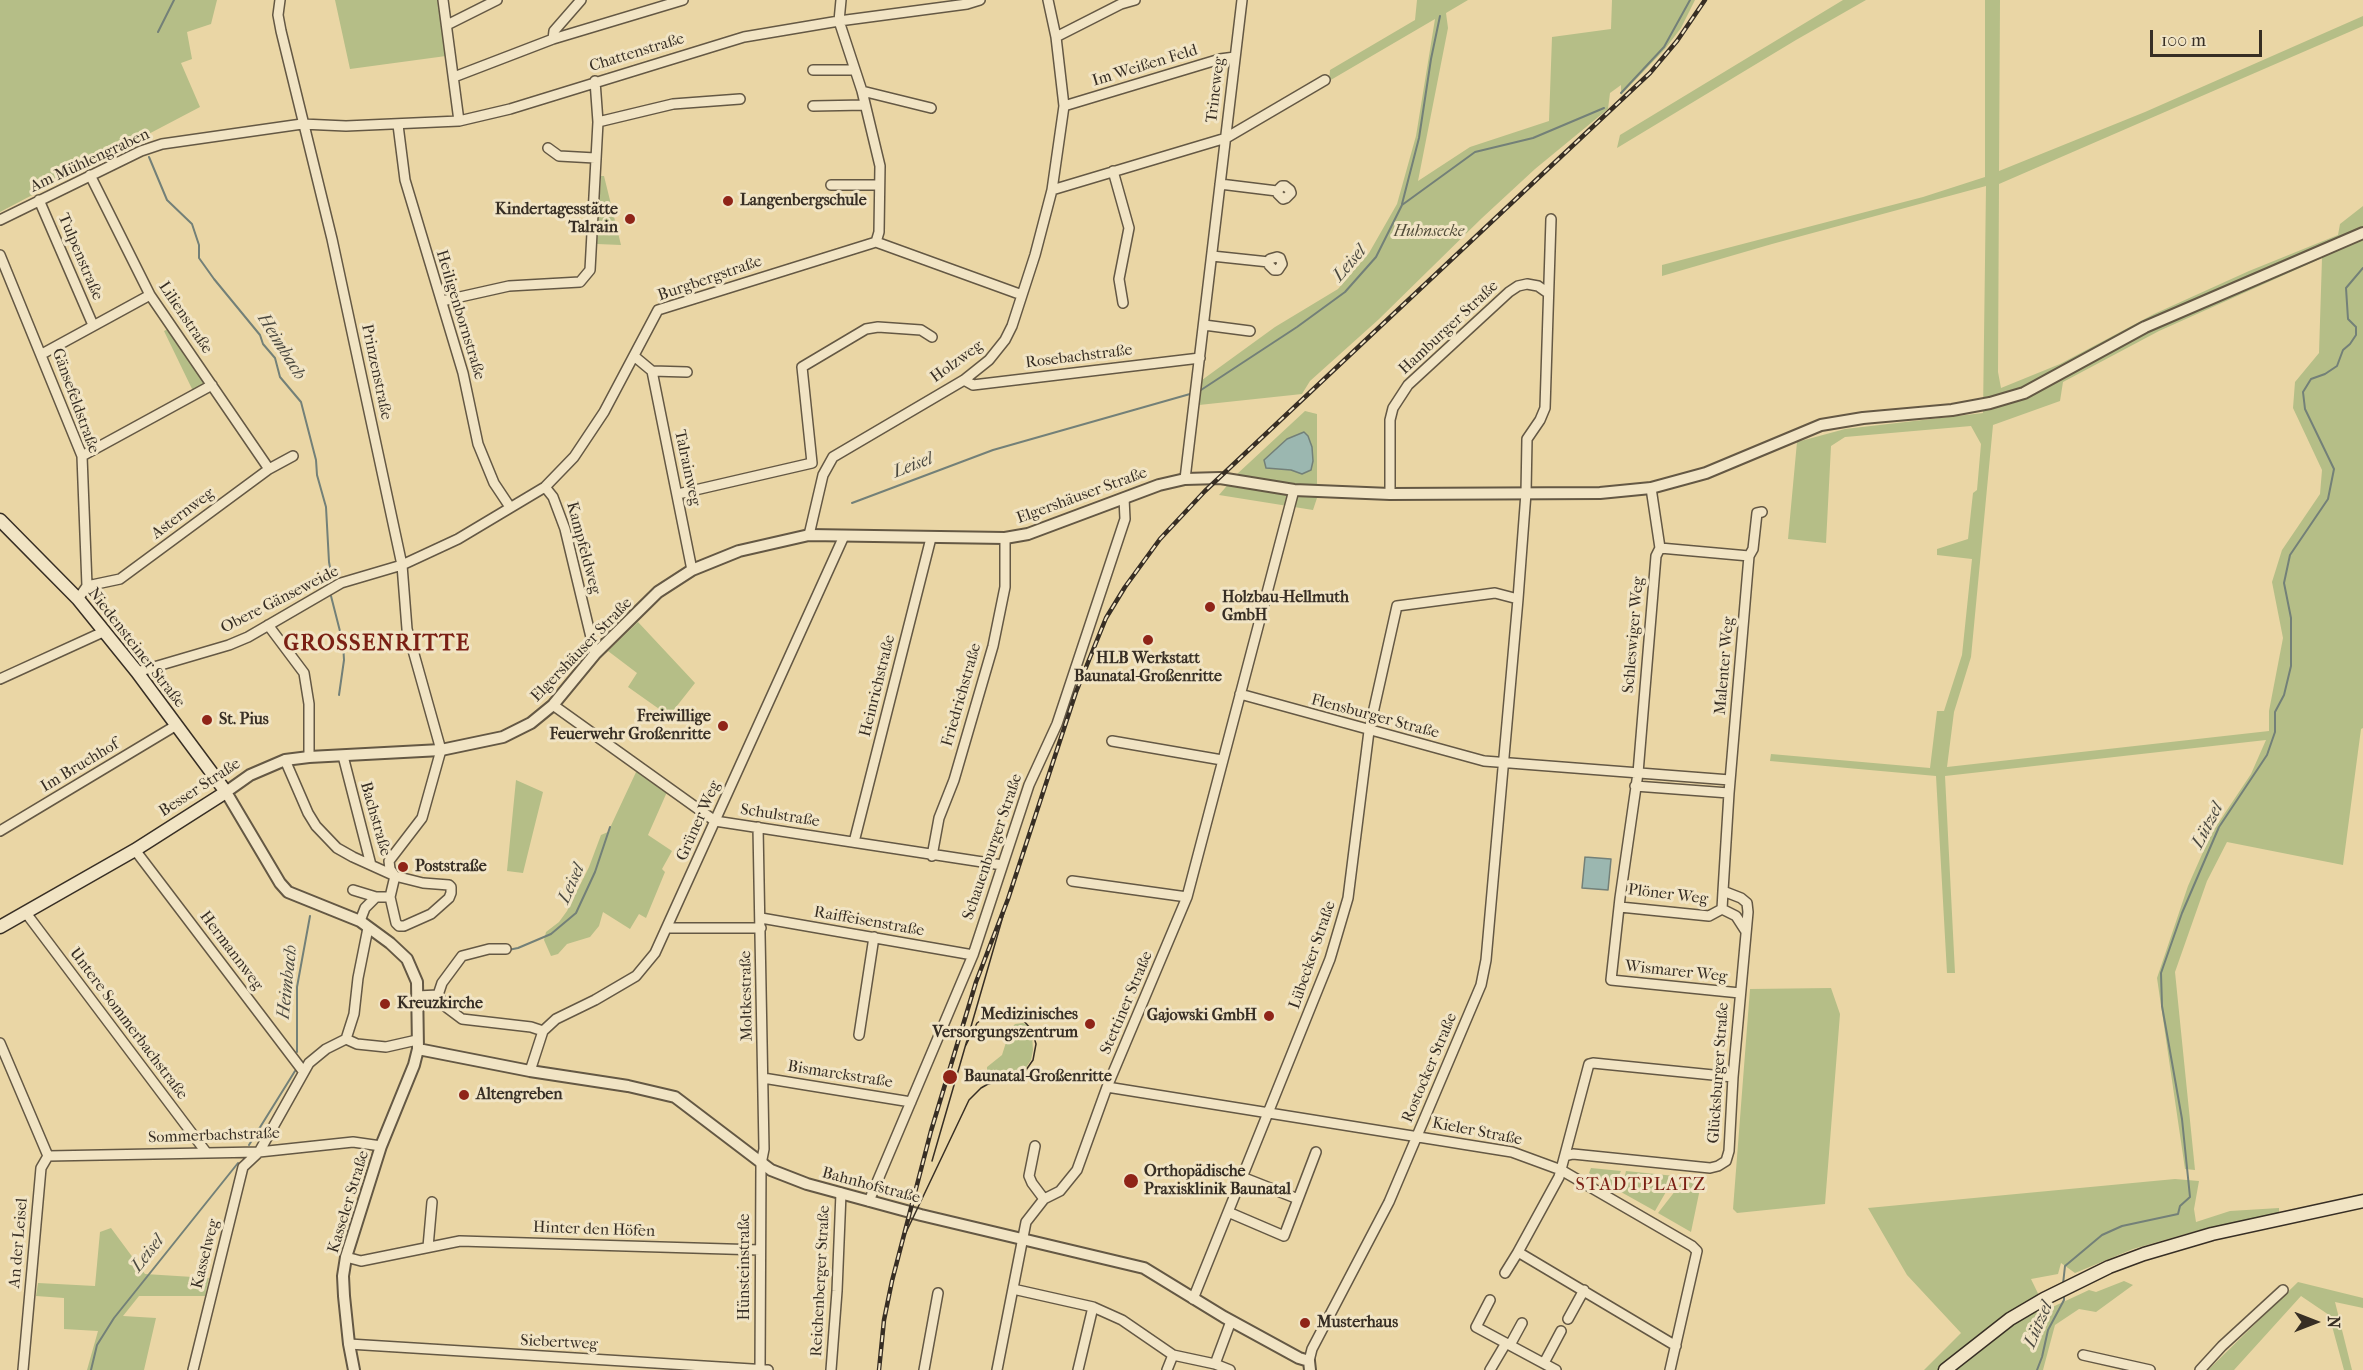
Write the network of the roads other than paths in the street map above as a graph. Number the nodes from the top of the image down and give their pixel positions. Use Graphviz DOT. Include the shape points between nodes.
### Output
graph roads {
  1 [pos="280,0"];
  2 [pos="443,0"];
  3 [pos="497,0"];
  4 [pos="581,0"];
  5 [pos="683,0"];
  6 [pos="842,0"];
  7 [pos="980,0"];
  8 [pos="1048,0"];
  9 [pos="1136,0"];
  10 [pos="1242,0"];
  11 [pos="838,21"];
  12 [pos="447,25"];
  13 [pos="1056,37"];
  14 [pos="553,39"];
  15 [pos="1235,57"];
  16 [pos="813,70"];
  17 [pos="855,70"];
  18 [pos="454,76"];
  19 [pos="1325,80"];
  20 [pos="595,81"];
  21 [pos="862,91"];
  22 [pos="740,99"];
  23 [pos="865,105"];
  24 [pos="813,106"];
  25 [pos="1064,106"];
  26 [pos="931,108"];
  27 [pos="459,121"];
  28 [pos="598,122"];
  29 [pos="303,124"];
  30 [pos="398,124"];
  31 [pos="1226,138"];
  32 [pos="548,148"];
  33 [pos="595,158"];
  34 [pos="1113,171"];
  35 [pos="90,175"];
  36 [pos="1220,184"];
  37 [pos="831,185"];
  38 [pos="879,185"];
  39 [pos="1052,190"];
  40 [pos="1277,191"];
  41 [pos="39,200"];
  42 [pos="1551,219"];
  43 [pos="0,220"];
  44 [pos="2363,233"];
  45 [pos="876,242"];
  46 [pos="0,255"];
  47 [pos="1212,256"];
  48 [pos="1269,262"];
  49 [pos="1548,293"];
  50 [pos="150,295"];
  51 [pos="1022,295"];
  52 [pos="442,301"];
  53 [pos="1123,303"];
  54 [pos="1204,325"];
  55 [pos="93,326"];
  56 [pos="1250,331"];
  57 [pos="932,337"];
  58 [pos="42,354"];
  59 [pos="634,356"];
  60 [pos="1200,358"];
  61 [pos="652,371"];
  62 [pos="687,372"];
  63 [pos="964,380"];
  64 [pos="212,385"];
  65 [pos="82,456"];
  66 [pos="293,456"];
  67 [pos="812,463"];
  68 [pos="269,469"];
  69 [pos="823,475"];
  70 [pos="1185,478"];
  71 [pos="545,487"];
  72 [pos="1651,488"];
  73 [pos="1294,490"];
  74 [pos="1526,493"];
  75 [pos="678,494"];
  76 [pos="1390,494"];
  77 [pos="1124,498"];
  78 [pos="510,507"];
  79 [pos="1762,512"];
  80 [pos="0,520"];
  81 [pos="808,535"];
  82 [pos="844,536"];
  83 [pos="931,538"];
  84 [pos="1005,538"];
  85 [pos="1660,548"];
  86 [pos="1749,556"];
  87 [pos="402,565"];
  88 [pos="692,570"];
  89 [pos="87,586"];
  90 [pos="78,599"];
  91 [pos="1518,599"];
  92 [pos="268,624"];
  93 [pos="103,632"];
  94 [pos="595,654"];
  95 [pos="136,672"];
  96 [pos="0,679"];
  97 [pos="1240,694"];
  98 [pos="552,705"];
  99 [pos="175,726"];
  100 [pos="1370,731"];
  101 [pos="1112,741"];
  102 [pos="441,750"];
  103 [pos="343,756"];
  104 [pos="309,757"];
  105 [pos="285,760"];
  106 [pos="1222,760"];
  107 [pos="1503,764"];
  108 [pos="1638,773"];
  109 [pos="1730,780"];
  110 [pos="1635,786"];
  111 [pos="226,792"];
  112 [pos="1729,793"];
  113 [pos="715,821"];
  114 [pos="758,827"];
  115 [pos="0,831"];
  116 [pos="854,842"];
  117 [pos="135,850"];
  118 [pos="932,856"];
  119 [pos="370,865"];
  120 [pos="1002,865"];
  121 [pos="395,876"];
  122 [pos="1072,881"];
  123 [pos="352,890"];
  124 [pos="1723,891"];
  125 [pos="376,897"];
  126 [pos="390,897"];
  127 [pos="1187,897"];
  128 [pos="1620,907"];
  129 [pos="1722,909"];
  130 [pos="26,913"];
  131 [pos="761,923"];
  132 [pos="364,925"];
  133 [pos="0,927"];
  134 [pos="668,928"];
  135 [pos="1745,930"];
  136 [pos="874,937"];
  137 [pos="506,949"];
  138 [pos="973,955"];
  139 [pos="1740,993"];
  140 [pos="438,995"];
  141 [pos="417,996"];
  142 [pos="543,1031"];
  143 [pos="859,1035"];
  144 [pos="346,1039"];
  145 [pos="0,1043"];
  146 [pos="417,1044"];
  147 [pos="303,1071"];
  148 [pos="530,1071"];
  149 [pos="1733,1077"];
  150 [pos="763,1078"];
  151 [pos="1107,1087"];
  152 [pos="911,1102"];
  153 [pos="1268,1113"];
  154 [pos="1418,1136"];
  155 [pos="381,1146"];
  156 [pos="1035,1146"];
  157 [pos="206,1152"];
  158 [pos="259,1152"];
  159 [pos="1316,1152"];
  160 [pos="48,1156"];
  161 [pos="1565,1156"];
  162 [pos="761,1164"];
  163 [pos="1561,1170"];
  164 [pos="1242,1177"];
  165 [pos="841,1193"];
  166 [pos="1044,1199"];
  167 [pos="1298,1199"];
  168 [pos="869,1201"];
  169 [pos="2363,1201"];
  170 [pos="432,1202"];
  171 [pos="1228,1212"];
  172 [pos="1023,1239"];
  173 [pos="428,1247"];
  174 [pos="760,1250"];
  175 [pos="1518,1252"];
  176 [pos="346,1257"];
  177 [pos="1505,1273"];
  178 [pos="1014,1289"];
  179 [pos="1584,1290"];
  180 [pos="2283,1290"];
  181 [pos="938,1293"];
  182 [pos="1193,1299"];
  183 [pos="1490,1300"];
  184 [pos="1093,1307"];
  185 [pos="1568,1319"];
  186 [pos="1231,1321"];
  187 [pos="1522,1323"];
  188 [pos="1562,1331"];
  189 [pos="349,1344"];
  190 [pos="1508,1344"];
  191 [pos="1676,1346"];
  192 [pos="1173,1355"];
  193 [pos="2083,1355"];
  194 [pos="564,1359"];
  195 [pos="1544,1363"];
  196 [pos="1215,1364"];
  197 [pos="1310,1365"];
  198 [pos="762,1369"];
  199 [pos="23,1370"];
  200 [pos="193,1370"];
  201 [pos="354,1370"];
  202 [pos="564,1370"];
  203 [pos="831,1370"];
  204 [pos="924,1370"];
  205 [pos="997,1370"];
  206 [pos="1078,1370"];
  207 [pos="1167,1370"];
  208 [pos="1230,1370"];
  209 [pos="1490,1370"];
  210 [pos="1556,1370"];
  211 [pos="1671,1370"];
  212 [pos="1945,1370"];
  213 [pos="2150,1370"];
  214 [pos="2200,1370"];
  1 -- 29 [label="street, Prinzenstraße" via="278,15"];
  2 -- 12 [label="street"];
  3 -- 12 [label="street"];
  4 -- 14 [label="street" via="554,31"];
  5 -- 14 [label="street"];
  6 -- 11 [label="street"];
  7 -- 11 [label="street, Chattenstraße"];
  8 -- 13 [label="street, Holzweg"];
  9 -- 13 [label="street"];
  10 -- 15 [label="street, Trineweg"];
  11 -- 17 [label="street"];
  11 -- 20 [label="street, Chattenstraße" via="744,37"];
  12 -- 18 [label="street"];
  13 -- 25 [label="street, Holzweg"];
  14 -- 18 [label="street"];
  15 -- 25 [label="street, Im Weißen Feld"];
  15 -- 31 [label="street, Trineweg"];
  16 -- 17 [label="street"];
  17 -- 21 [label="street"];
  18 -- 27 [label="street"];
  19 -- 31 [label="street"];
  20 -- 27 [label="street, Chattenstraße"];
  20 -- 28 [label="street"];
  21 -- 23 [label="street"];
  21 -- 26 [label="street"];
  22 -- 28 [label="street" via="673,104"];
  23 -- 24 [label="street"];
  23 -- 38 [label="street" via="880,166"];
  25 -- 39 [label="street, Holzweg"];
  27 -- 30 [label="street, Chattenstraße"];
  28 -- 33 [label="street"];
  29 -- 30 [label="street, Chattenstraße"];
  29 -- 35 [label="street, Am Mühlengraben" via="162,144"];
  29 -- 87 [label="street, Prinzenstraße" via="332,239"];
  30 -- 52 [label="street, Heiligenbornstraße" via="405,180"];
  31 -- 34 [label="street"];
  31 -- 36 [label="street, Trineweg"];
  32 -- 33 [label="street" via="559,156"];
  33 -- 52 [label="street" via="590,270 580,282 509,286"];
  34 -- 39 [label="street"];
  34 -- 53 [label="street" via="1129,228 1119,279"];
  35 -- 41 [label="street, Am Mühlengraben"];
  35 -- 50 [label="street, Lilienstraße"];
  36 -- 40 [label="street"];
  36 -- 47 [label="street, Trineweg"];
  37 -- 38 [label="street"];
  38 -- 45 [label="street"];
  39 -- 51 [label="street, Holzweg"];
  41 -- 43 [label="street, Am Mühlengraben"];
  41 -- 55 [label="street, Tulpenstraße"];
  42 -- 49 [label="street"];
  44 -- 72 [label="street, Elgershäuser Straße" via="2145,327 2024,393 1953,410 1821,425 1706,473"];
  45 -- 51 [label="street"];
  45 -- 59 [label="street, Burgbergstraße" via="658,310"];
  46 -- 58 [label="street, Gänsefeldstraße"];
  47 -- 48 [label="street"];
  47 -- 54 [label="street, Trineweg"];
  49 -- 74 [label="street" via="1545,408 1527,439"];
  49 -- 76 [label="street, Hamburger Straße" via="1538,286 1518,286 1408,386 1390,420"];
  50 -- 55 [label="street"];
  50 -- 64 [label="street, Lilienstraße"];
  51 -- 63 [label="street, Holzweg" via="1005,340 989,360"];
  52 -- 78 [label="street, Heiligenbornstraße" via="478,444 494,483"];
  54 -- 56 [label="street"];
  54 -- 60 [label="street, Trineweg"];
  55 -- 58 [label="street"];
  57 -- 67 [label="street" via="921,330 866,329 802,367"];
  58 -- 65 [label="street, Gänsefeldstraße"];
  59 -- 61 [label="street"];
  59 -- 71 [label="street, Burgbergstraße" via="574,457"];
  60 -- 63 [label="street, Rosebachstraße" via="973,385"];
  60 -- 70 [label="street, Trineweg"];
  61 -- 62 [label="street"];
  61 -- 75 [label="street, Talrainweg"];
  63 -- 69 [label="street, Holzweg" via="833,457"];
  64 -- 65 [label="street"];
  64 -- 68 [label="street, Lilienstraße"];
  65 -- 89 [label="street, Gänsefeldstraße"];
  66 -- 68 [label="street, Asternweg"];
  67 -- 69 [label="street"];
  67 -- 75 [label="street"];
  68 -- 89 [label="street, Asternweg" via="120,579"];
  69 -- 81 [label="street, Holzweg"];
  70 -- 73 [label="street, Elgershäuser Straße" via="1227,478"];
  70 -- 77 [label="street, Elgershäuser Straße"];
  71 -- 78 [label="street, Burgbergstraße"];
  71 -- 94 [label="street, Kampfeldweg" via="565,529"];
  72 -- 74 [label="street, Elgershäuser Straße" via="1609,493"];
  72 -- 85 [label="street, Schleswiger Weg"];
  73 -- 76 [label="street, Elgershäuser Straße"];
  73 -- 97 [label="street, Stettiner Straße"];
  74 -- 76 [label="street, Elgershäuser Straße"];
  74 -- 91 [label="street, Rostocker Straße"];
  75 -- 88 [label="street, Talrainweg"];
  77 -- 84 [label="street, Elgershäuser Straße" via="1028,534"];
  77 -- 120 [label="street, Schauenburger Straße" via="1125,519 1065,702 1029,785"];
  78 -- 87 [label="street, Burgbergstraße" via="458,539"];
  79 -- 86 [label="street, Malenter Weg" via="1757,513"];
  80 -- 90 [label="main road, Niedensteiner Straße"];
  81 -- 82 [label="street, Elgershäuser Straße"];
  81 -- 88 [label="street, Elgershäuser Straße" via="739,551"];
  82 -- 83 [label="street, Elgershäuser Straße"];
  82 -- 113 [label="street, Grüner Weg"];
  83 -- 84 [label="street, Elgershäuser Straße"];
  83 -- 116 [label="street, Heinrichstraße"];
  84 -- 118 [label="street, Friedrichstraße" via="1005,587 993,646 939,818"];
  85 -- 86 [label="street"];
  85 -- 108 [label="street, Schleswiger Weg" via="1656,556"];
  86 -- 109 [label="street, Malenter Weg"];
  87 -- 92 [label="street, Obere Gänseweide" via="341,583"];
  87 -- 102 [label="street, Prinzenstraße" via="407,629"];
  88 -- 94 [label="street, Elgershäuser Straße" via="658,592"];
  89 -- 90 [label="street"];
  90 -- 93 [label="main road, Niedensteiner Straße"];
  91 -- 100 [label="street" via="1495,593 1397,606"];
  91 -- 107 [label="street, Rostocker Straße"];
  92 -- 95 [label="street, Obere Gänseweide" via="229,645"];
  92 -- 104 [label="street" via="304,673 309,704"];
  93 -- 95 [label="main road, Niedensteiner Straße"];
  93 -- 96 [label="street"];
  94 -- 98 [label="street, Elgershäuser Straße"];
  95 -- 99 [label="main road, Niedensteiner Straße"];
  97 -- 100 [label="street, Flensburger Straße"];
  97 -- 106 [label="street, Stettiner Straße"];
  98 -- 102 [label="street, Elgershäuser Straße" via="531,723 503,737"];
  98 -- 113 [label="street, Schulstraße"];
  99 -- 111 [label="main road, Niedensteiner Straße"];
  99 -- 115 [label="street, Im Bruchhof"];
  100 -- 107 [label="street, Flensburger Straße"];
  100 -- 153 [label="street, Lübecker Straße" via="1348,898 1330,959"];
  101 -- 106 [label="street"];
  102 -- 103 [label="street, Besser Straße"];
  102 -- 121 [label="street" via="422,818 389,861"];
  103 -- 104 [label="street, Besser Straße"];
  103 -- 119 [label="street, Bachstraße"];
  104 -- 105 [label="street, Besser Straße"];
  105 -- 111 [label="street, Besser Straße" via="261,769"];
  105 -- 119 [label="street" via="316,826 337,848"];
  106 -- 127 [label="street, Stettiner Straße"];
  107 -- 108 [label="street"];
  107 -- 154 [label="street, Rostocker Straße" via="1481,985"];
  108 -- 109 [label="street"];
  108 -- 110 [label="street, Schleswiger Weg"];
  109 -- 112 [label="street"];
  110 -- 112 [label="street"];
  110 -- 128 [label="street, Plöner Weg"];
  111 -- 117 [label="main road, Besser Straße"];
  111 -- 132 [label="street, Niedensteiner Straße" via="288,892"];
  112 -- 124 [label="street"];
  113 -- 114 [label="street, Schulstraße"];
  113 -- 134 [label="street, Grüner Weg"];
  114 -- 116 [label="street, Schulstraße"];
  114 -- 131 [label="street, Moltkestraße"];
  116 -- 118 [label="street, Schulstraße"];
  117 -- 130 [label="main road, Besser Straße"];
  117 -- 147 [label="street, Hermannweg"];
  118 -- 120 [label="street, Schulstraße"];
  119 -- 121 [label="street, Bachstraße"];
  120 -- 138 [label="street, Schauenburger Straße"];
  121 -- 126 [label="street"];
  121 -- 126 [label="street" via="451,887 449,898 431,914 399,926"];
  122 -- 127 [label="street"];
  123 -- 125 [label="street"];
  124 -- 129 [label="street"];
  124 -- 135 [label="street, Glücksburger Straße" via="1747,903"];
  125 -- 126 [label="street"];
  125 -- 132 [label="street" via="365,908"];
  127 -- 151 [label="street, Stettiner Straße"];
  128 -- 129 [label="street, Plöner Weg" via="1709,916"];
  128 -- 139 [label="street, Wismarer Weg" via="1611,980"];
  129 -- 135 [label="street" via="1736,916"];
  130 -- 133 [label="main road, Besser Straße"];
  130 -- 157 [label="street, Untere Sommerbachstraße"];
  131 -- 134 [label="street, Raiffeisenstraße"];
  131 -- 136 [label="street, Raiffeisenstraße"];
  131 -- 150 [label="street, Moltkestraße"];
  132 -- 141 [label="street, Niedensteiner Straße" via="407,960 417,982"];
  132 -- 144 [label="street" via="354,1014"];
  134 -- 142 [label="street, Grüner Weg" via="655,953 636,976 556,1019"];
  135 -- 139 [label="street, Glücksburger Straße"];
  136 -- 138 [label="street, Raiffeisenstraße"];
  136 -- 143 [label="street"];
  137 -- 140 [label="street" via="462,956 442,982"];
  138 -- 152 [label="street, Schauenburger Straße"];
  139 -- 149 [label="street, Glücksburger Straße"];
  140 -- 141 [label="street"];
  140 -- 142 [label="street" via="446,1007 462,1018"];
  141 -- 146 [label="street, Kasseler Straße"];
  142 -- 148 [label="street"];
  144 -- 146 [label="street" via="386,1047"];
  144 -- 147 [label="street, Kasselweg" via="326,1049"];
  145 -- 160 [label="street"];
  146 -- 148 [label="street, Bahnhofstraße"];
  146 -- 155 [label="street, Kasseler Straße" via="414,1065"];
  147 -- 158 [label="street, Kasselweg"];
  148 -- 162 [label="street, Bahnhofstraße" via="675,1097"];
  149 -- 161 [label="street" via="1593,1062 1589,1064"];
  149 -- 161 [label="street, Glücksburger Straße" via="1730,1151 1726,1161 1718,1166"];
  150 -- 152 [label="street, Bismarckstraße"];
  150 -- 162 [label="street, Moltkestraße"];
  151 -- 153 [label="street, Kieler Straße"];
  151 -- 166 [label="street, Stettiner Straße" via="1077,1170 1060,1191"];
  152 -- 168 [label="street, Schauenburger Straße"];
  153 -- 154 [label="street, Kieler Straße"];
  153 -- 164 [label="street, Lübecker Straße"];
  154 -- 163 [label="street, Kieler Straße" via="1512,1152"];
  154 -- 197 [label="street, Rostocker Straße" via="1389,1202 1312,1349"];
  155 -- 158 [label="street, Sommerbachstraße" via="353,1142"];
  155 -- 176 [label="street, Kasseler Straße"];
  156 -- 166 [label="street" via="1029,1176"];
  157 -- 158 [label="street, Sommerbachstraße"];
  157 -- 160 [label="street, Sommerbachstraße"];
  158 -- 200 [label="street, Kasselweg" via="243,1167"];
  159 -- 167 [label="street"];
  160 -- 199 [label="street, An der Leisel" via="41,1168"];
  161 -- 163 [label="street"];
  162 -- 165 [label="street, Bahnhofstraße" via="807,1184"];
  162 -- 174 [label="street, Hünsteinstraße"];
  163 -- 175 [label="street"];
  163 -- 191 [label="street, Kieler Straße" via="1697,1251"];
  164 -- 167 [label="street"];
  164 -- 171 [label="street, Lübecker Straße"];
  165 -- 168 [label="street, Bahnhofstraße"];
  165 -- 203 [label="street, Reichenberger Straße"];
  166 -- 172 [label="street, Stettiner Straße" via="1026,1222"];
  167 -- 171 [label="street" via="1284,1236"];
  168 -- 172 [label="street, Bahnhofstraße"];
  169 -- 212 [label="main road" via="2212,1234 2144,1254 2044,1299 1986,1336"];
  170 -- 173 [label="street"];
  171 -- 182 [label="street, Lübecker Straße"];
  172 -- 178 [label="street, Stettiner Straße"];
  172 -- 182 [label="street, Bahnhofstraße" via="1144,1268"];
  173 -- 174 [label="street, Hinter den Höfen" via="460,1240"];
  173 -- 176 [label="street, Hinter den Höfen" via="361,1261"];
  174 -- 198 [label="street, Hünsteinstraße"];
  175 -- 177 [label="street"];
  175 -- 179 [label="street"];
  176 -- 189 [label="street, Kasseler Straße" via="343,1276"];
  178 -- 184 [label="street"];
  178 -- 205 [label="street, Stettiner Straße"];
  179 -- 185 [label="street"];
  179 -- 191 [label="street"];
  180 -- 214 [label="street"];
  181 -- 204 [label="street"];
  182 -- 186 [label="street, Bahnhofstraße"];
  183 -- 190 [label="street" via="1476,1328"];
  184 -- 192 [label="street" via="1122,1320"];
  184 -- 206 [label="street"];
  186 -- 196 [label="street"];
  186 -- 197 [label="street, Bahnhofstraße"];
  187 -- 190 [label="street"];
  188 -- 195 [label="street"];
  189 -- 194 [label="street, Siebertweg"];
  189 -- 201 [label="street, Kasseler Straße"];
  190 -- 195 [label="street"];
  190 -- 209 [label="street"];
  191 -- 211 [label="street, Kieler Straße"];
  192 -- 196 [label="street"];
  192 -- 207 [label="street"];
  193 -- 213 [label="street"];
  194 -- 198 [label="street, Siebertweg"];
  194 -- 202 [label="street"];
  195 -- 210 [label="street"];
  196 -- 208 [label="street"];
}
